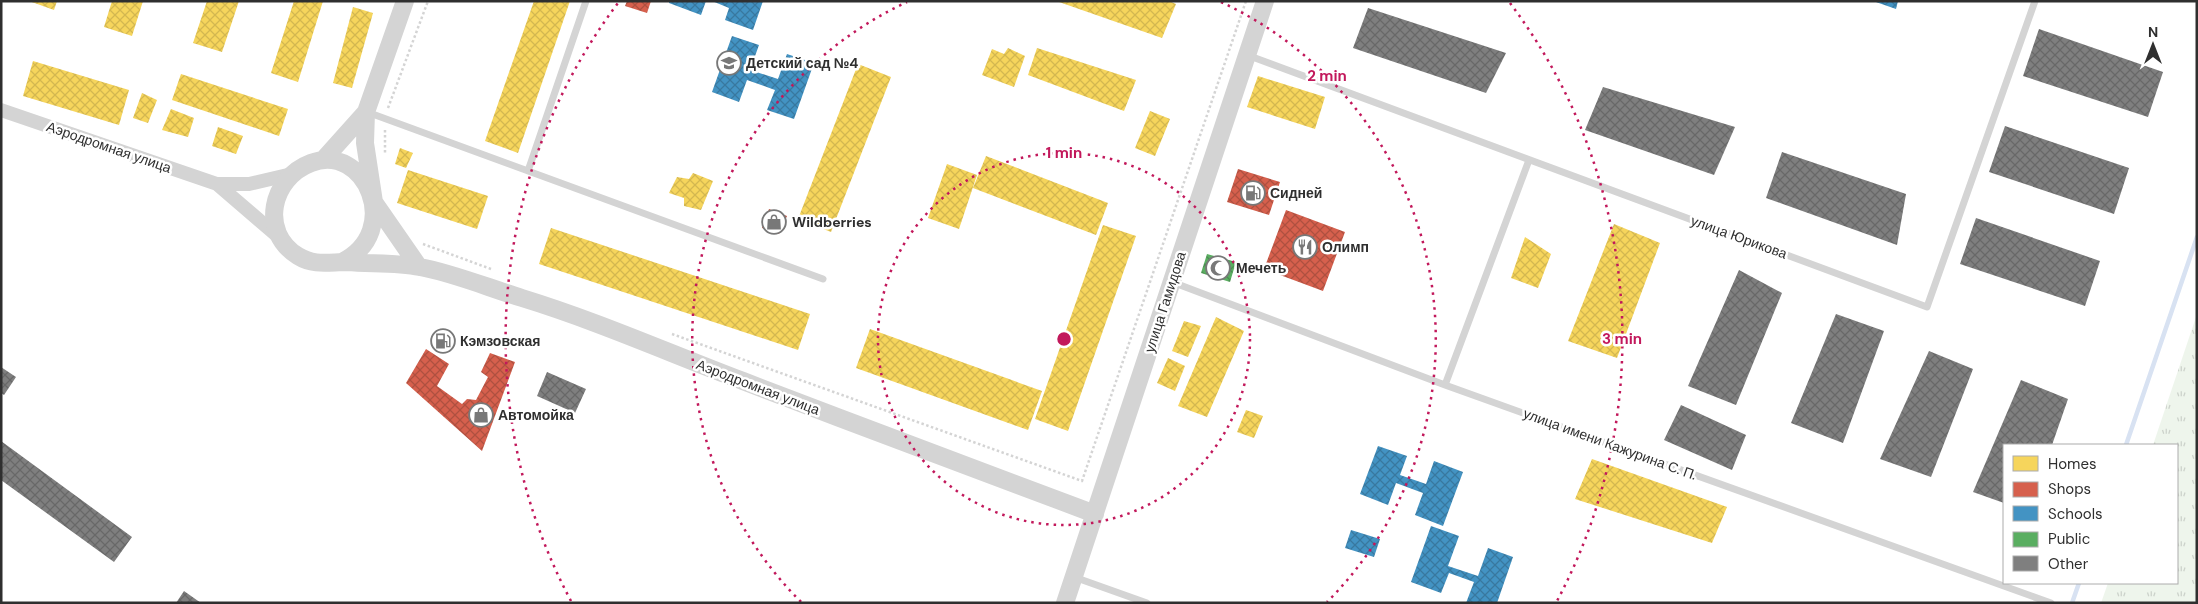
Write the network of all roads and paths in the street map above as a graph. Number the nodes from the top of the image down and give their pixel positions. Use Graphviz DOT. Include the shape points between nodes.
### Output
graph roads {
  1 [pos="406,1"];
  2 [pos="428,1"];
  3 [pos="586,1"];
  4 [pos="1246,1"];
  5 [pos="1265,1"];
  6 [pos="2035,1"];
  7 [pos="1247,55"];
  8 [pos="1,110"];
  9 [pos="366,112"];
  10 [pos="384,118"];
  11 [pos="385,156"];
  12 [pos="323,160"];
  13 [pos="1529,160"];
  14 [pos="528,171"];
  15 [pos="292,174"];
  16 [pos="217,184"];
  17 [pos="374,202"];
  18 [pos="281,239"];
  19 [pos="416,242"];
  20 [pos="342,262"];
  21 [pos="419,266"];
  22 [pos="500,272"];
  23 [pos="823,280"];
  24 [pos="1172,282"];
  25 [pos="669,333"];
  26 [pos="1445,385"];
  27 [pos="1095,514"];
  28 [pos="1074,576"];
  29 [pos="1065,603"];
  30 [pos="1147,603"];
  31 [pos="2051,603"];
  1 -- 9 [label="street"];
  2 -- 10 [label="path"];
  3 -- 14 [label="lane"];
  4 -- 25 [label="path" via="1082,481"];
  5 -- 7 [label="street, улица Гамидова"];
  6 -- 13 [label="lane, улица Юрикова" via="1927,307"];
  7 -- 13 [label="lane, улица Юрикова"];
  7 -- 24 [label="street, улица Гамидова"];
  8 -- 16 [label="street, Аэродромная улица"];
  9 -- 10 [label="lane"];
  9 -- 12 [label="street"];
  9 -- 17 [label="street" via="365,143"];
  10 -- 11 [label="path"];
  10 -- 14 [label="lane"];
  12 -- 15 [label="street" via="312,162"];
  12 -- 17 [label="street" via="338,162 355,171"];
  13 -- 26 [label="lane"];
  14 -- 23 [label="lane"];
  15 -- 16 [label="street" via="249,184"];
  15 -- 18 [label="street" via="284,182 274,207"];
  16 -- 18 [label="street"];
  17 -- 20 [label="street" via="374,222 365,243 356,254"];
  17 -- 21 [label="street"];
  18 -- 20 [label="street" via="296,255 313,263"];
  19 -- 22 [label="path"];
  20 -- 21 [label="street, Аэродромная улица"];
  21 -- 27 [label="street, Аэродромная улица" via="547,306 898,442"];
  24 -- 26 [label="lane, улица имени Кажурина С. П."];
  24 -- 27 [label="street, улица Гамидова"];
  26 -- 31 [label="lane, улица имени Кажурина С. П."];
  27 -- 28 [label="street, улица Гамидова"];
  28 -- 29 [label="street, улица Гамидова"];
  28 -- 30 [label="lane"];
}
